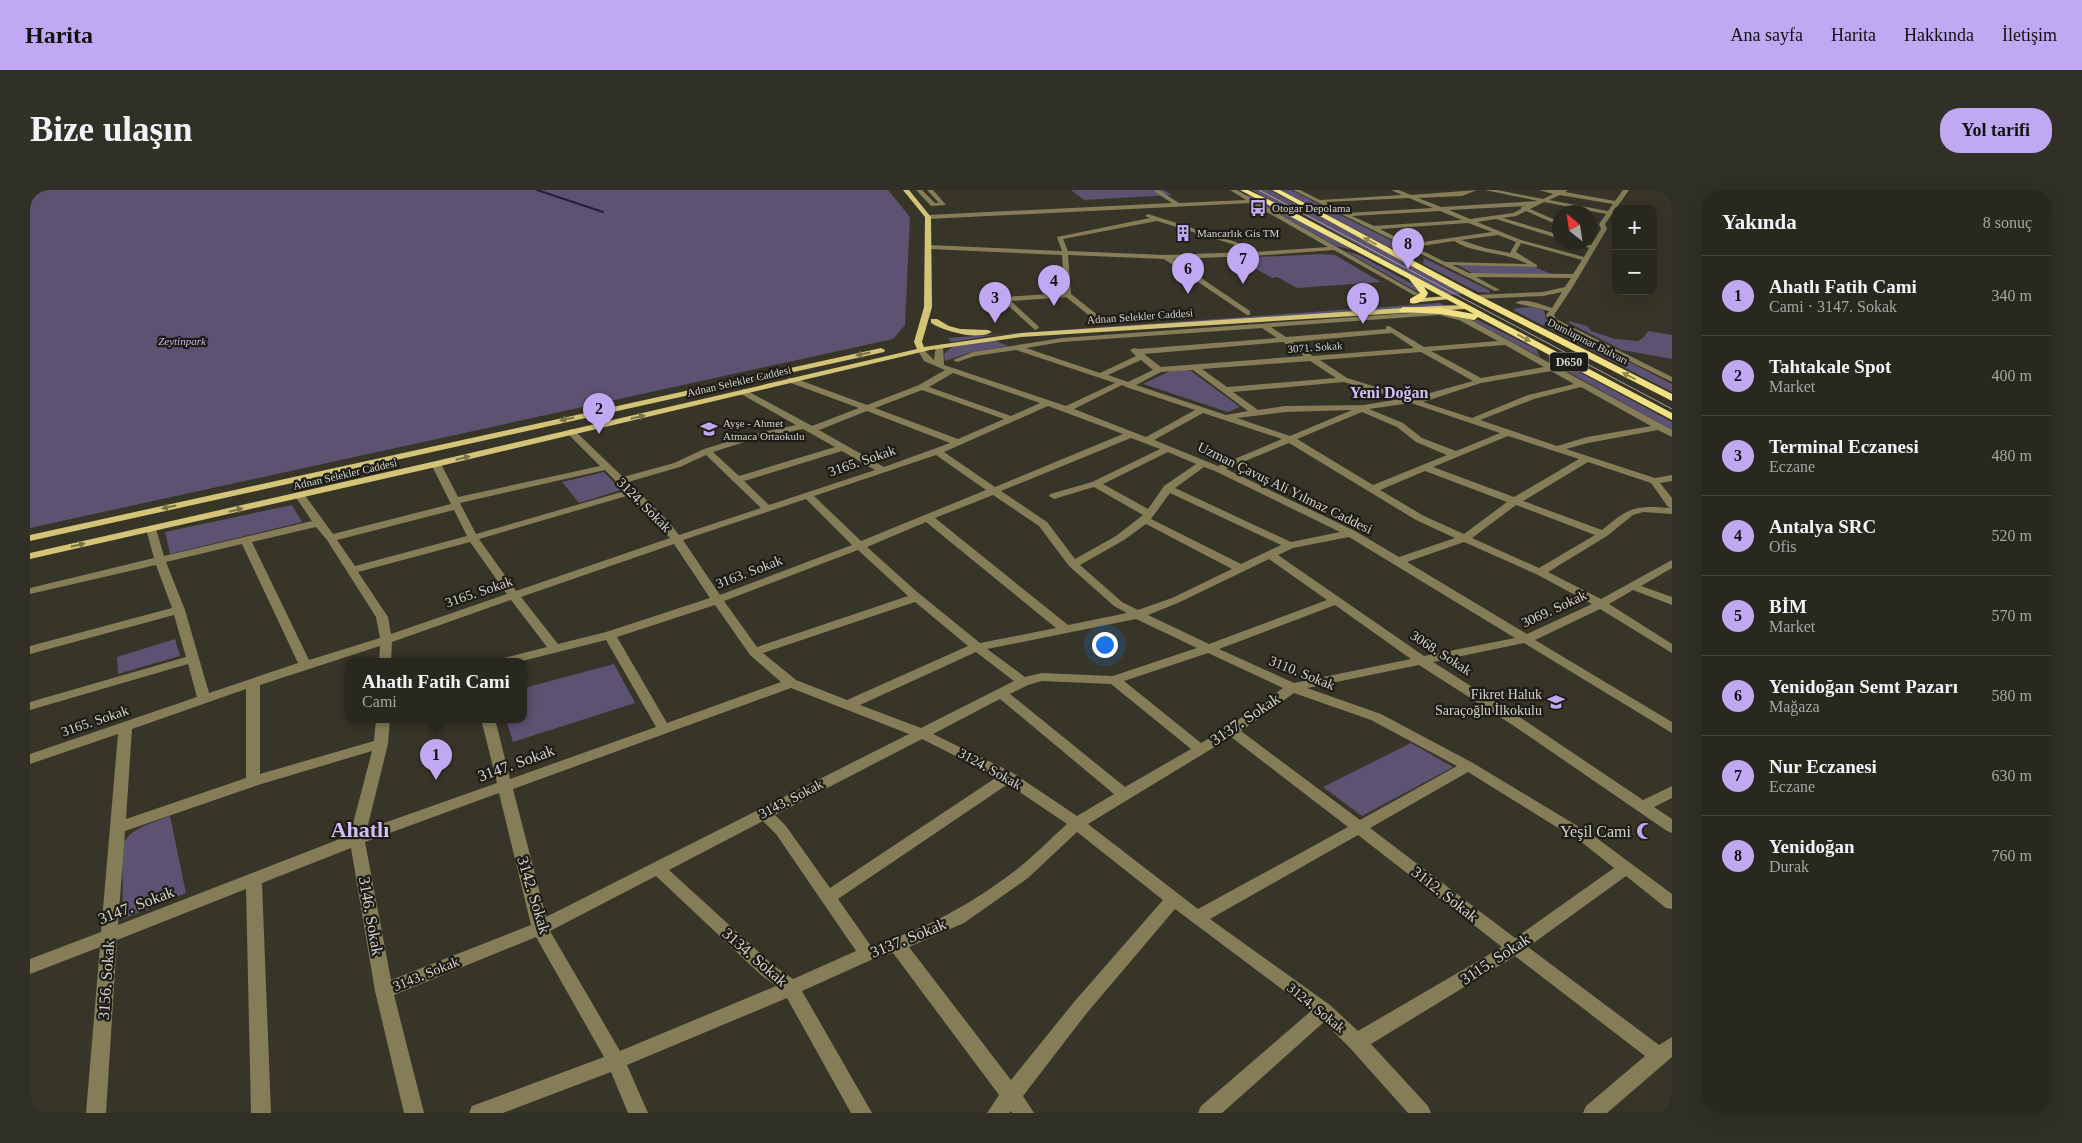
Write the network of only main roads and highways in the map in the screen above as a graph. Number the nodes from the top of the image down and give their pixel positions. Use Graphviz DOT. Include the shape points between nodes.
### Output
graph roads {
  1 [pos="906,190"];
  2 [pos="1275,190"];
  3 [pos="1238,191"];
  4 [pos="1335,248"];
  5 [pos="1418,251"];
  6 [pos="1366,254"];
  7 [pos="1418,266"];
  8 [pos="1412,278"];
  9 [pos="1475,297"];
  10 [pos="1414,298"];
  11 [pos="1448,298"];
  12 [pos="1492,305"];
  13 [pos="928,307"];
  14 [pos="1465,307"];
  15 [pos="1403,310"];
  16 [pos="934,321"];
  17 [pos="1502,326"];
  18 [pos="936,330"];
  19 [pos="988,332"];
  20 [pos="939,342"];
  21 [pos="920,346"];
  22 [pos="1540,347"];
  23 [pos="1549,365"];
  24 [pos="1672,398"];
  25 [pos="1672,417"];
  26 [pos="30,538"];
  27 [pos="30,556"];
  1 -- 13 [label="main road" via="928,217"];
  7 -- 2 [label="highway, Dumlupınar Bulvarı / D650, one-way"];
  3 -- 6 [label="highway, Dumlupınar Bulvarı / D650" via="1282,208"];
  4 -- 6 [label="highway"];
  5 -- 7 [label="highway"];
  6 -- 8 [label="highway, Dumlupınar Bulvarı / D650"];
  7 -- 9 [label="highway, Dumlupınar Bulvarı / D650"];
  8 -- 10 [label="highway" via="1424,293 1422,297"];
  8 -- 11 [label="highway, Dumlupınar Bulvarı / D650"];
  9 -- 11 [label="highway, Dumlupınar Bulvarı"];
  9 -- 12 [label="highway, Dumlupınar Bulvarı / D650"];
  10 -- 11 [label="main road, Adnan Selekler Caddesi"];
  10 -- 19 [label="main road, Adnan Selekler Caddesi"];
  11 -- 14 [label="highway, Dumlupınar Bulvarı / D650"];
  12 -- 14 [label="highway"];
  24 -- 12 [label="highway, Dumlupınar Bulvarı / D650, one-way"];
  13 -- 16 [label="main road"];
  13 -- 21 [label="main road"];
  14 -- 15 [label="main road, Adnan Selekler Caddesi"];
  14 -- 17 [label="highway, Dumlupınar Bulvarı / D650"];
  15 -- 17 [label="highway" via="1440,311"];
  15 -- 20 [label="main road, Adnan Selekler Caddesi"];
  16 -- 18 [label="main road"];
  16 -- 19 [label="main road, Adnan Selekler Caddesi" via="957,331"];
  17 -- 22 [label="highway, Dumlupınar Bulvarı / D650, one-way"];
  19 -- 20 [label="main road, Adnan Selekler Caddesi"];
  20 -- 21 [label="main road, Adnan Selekler Caddesi"];
  21 -- 26 [label="main road, Adnan Selekler Caddesi, one-way"];
  27 -- 21 [label="main road, Adnan Selekler Caddesi, one-way" via="744,392"];
  22 -- 23 [label="highway"];
  22 -- 25 [label="highway, Dumlupınar Bulvarı / D650"];
}
